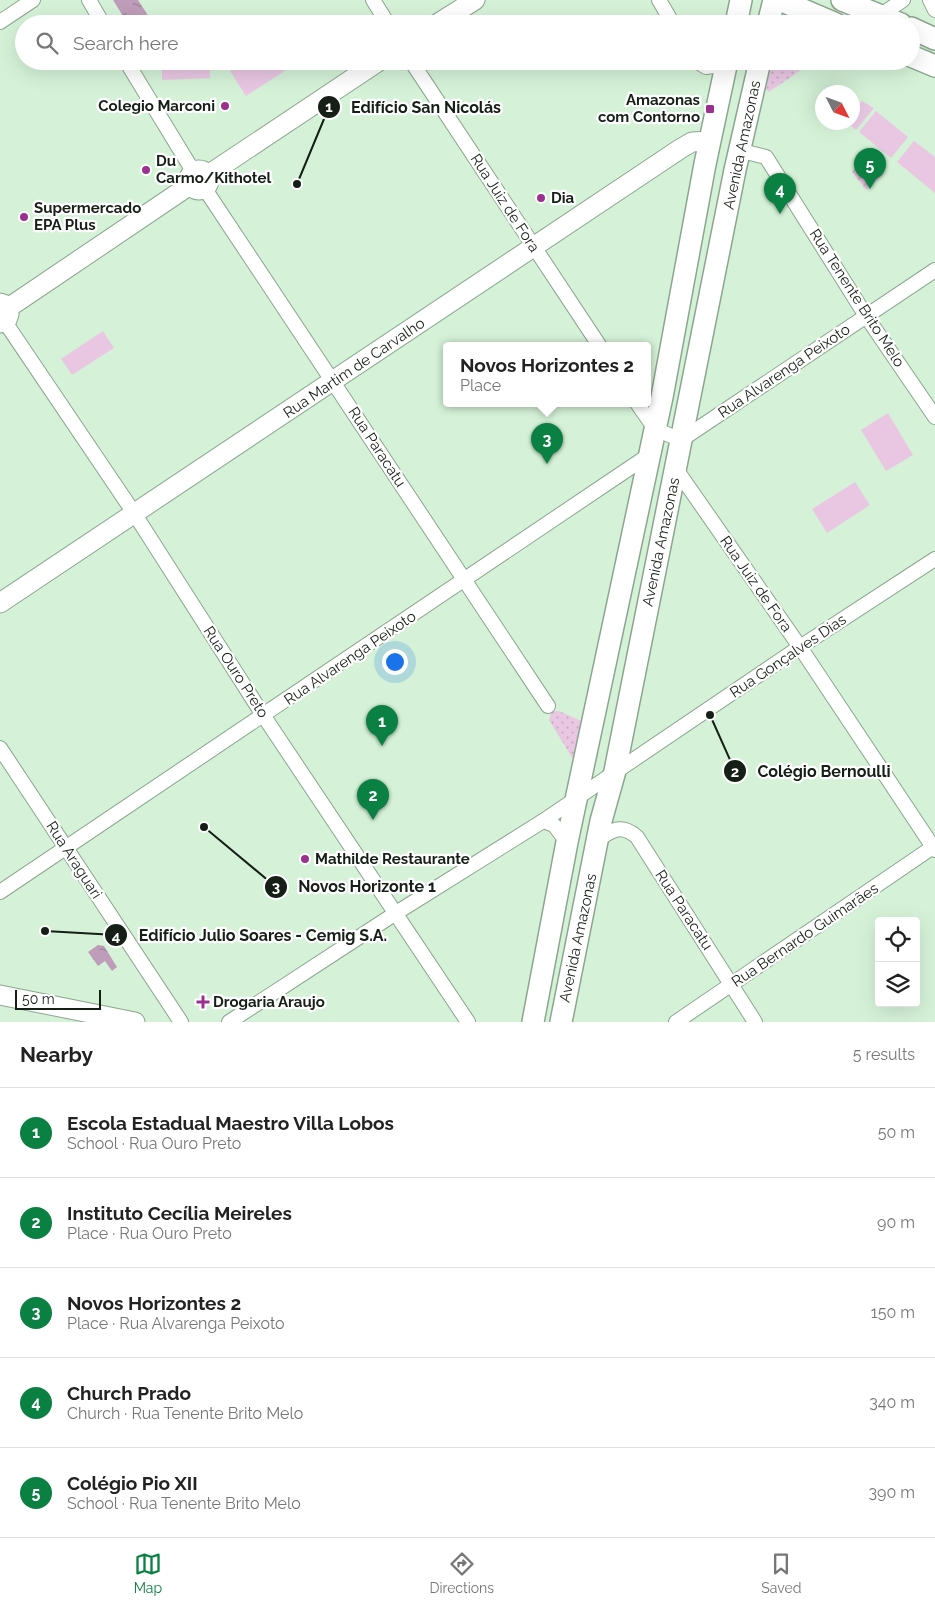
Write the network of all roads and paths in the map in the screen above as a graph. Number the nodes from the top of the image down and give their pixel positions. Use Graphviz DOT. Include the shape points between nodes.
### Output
graph roads {
  1 [pos="33,0"];
  2 [pos="89,0"];
  3 [pos="373,0"];
  4 [pos="475,0"];
  5 [pos="659,0"];
  6 [pos="742,0"];
  7 [pos="774,0"];
  8 [pos="780,0"];
  9 [pos="842,0"];
  10 [pos="903,0"];
  11 [pos="930,0"];
  12 [pos="935,10"];
  13 [pos="98,15"];
  14 [pos="382,15"];
  15 [pos="451,15"];
  16 [pos="668,15"];
  17 [pos="738,15"];
  18 [pos="770,15"];
  19 [pos="815,15"];
  20 [pos="881,15"];
  21 [pos="0,22"];
  22 [pos="920,32"];
  23 [pos="935,39"];
  24 [pos="920,60"];
  25 [pos="935,66"];
  26 [pos="132,70"];
  27 [pos="365,70"];
  28 [pos="417,70"];
  29 [pos="725,70"];
  30 [pos="758,70"];
  31 [pos="710,141"];
  32 [pos="737,162"];
  33 [pos="199,180"];
  34 [pos="534,248"];
  35 [pos="935,270"];
  36 [pos="3,314"];
  37 [pos="866,316"];
  38 [pos="597,342"];
  39 [pos="333,382"];
  40 [pos="640,407"];
  41 [pos="935,417"];
  42 [pos="655,429"];
  43 [pos="681,440"];
  44 [pos="650,455"];
  45 [pos="682,477"];
  46 [pos="134,513"];
  47 [pos="935,559"];
  48 [pos="465,581"];
  49 [pos="0,603"];
  50 [pos="800,647"];
  51 [pos="548,706"];
  52 [pos="263,715"];
  53 [pos="0,748"];
  54 [pos="614,771"];
  55 [pos="578,796"];
  56 [pos="543,821"];
  57 [pos="598,840"];
  58 [pos="568,842"];
  59 [pos="66,848"];
  60 [pos="934,849"];
  61 [pos="0,892"];
  62 [pos="396,913"];
  63 [pos="732,985"];
  64 [pos="0,995"];
  65 [pos="135,1022"];
  66 [pos="181,1022"];
  67 [pos="229,1022"];
  68 [pos="468,1022"];
  69 [pos="533,1022"];
  70 [pos="561,1022"];
  71 [pos="676,1022"];
  72 [pos="755,1022"];
  1 -- 21 [label="street"];
  2 -- 13 [label="street"];
  3 -- 14 [label="street"];
  4 -- 15 [label="street"];
  5 -- 16 [label="street"];
  6 -- 17 [label="main road"];
  7 -- 18 [label="main road"];
  8 -- 19 [label="main road"];
  9 -- 20 [label="main road"];
  10 -- 20 [label="street"];
  11 -- 12 [label="street"];
  22 -- 23 [label="main road"];
  24 -- 25 [label="main road"];
  26 -- 33 [label="street, Rua Paracatu"];
  27 -- 33 [label="street"];
  28 -- 34 [label="street, Rua Juiz de Fora"];
  29 -- 31 [label="main road, Avenida Amazonas"];
  30 -- 32 [label="main road, Avenida Amazonas"];
  31 -- 34 [label="street, Rua Martim de Carvalho" via="692,142"];
  31 -- 42 [label="main road, Avenida Amazonas"];
  32 -- 37 [label="street, Rua Tenente Brito Melo" via="746,152 766,158"];
  32 -- 43 [label="main road, Avenida Amazonas"];
  33 -- 36 [label="street"];
  33 -- 39 [label="street, Rua Paracatu"];
  34 -- 38 [label="street, Rua Juiz de Fora"];
  34 -- 39 [label="street, Rua Martim de Carvalho"];
  35 -- 37 [label="street, Rua Alvarenga Peixoto"];
  36 -- 46 [label="street, Rua Ouro Preto"];
  37 -- 41 [label="street, Rua Tenente Brito Melo"];
  37 -- 43 [label="street, Rua Alvarenga Peixoto"];
  39 -- 46 [label="street, Rua Martim de Carvalho"];
  39 -- 48 [label="street, Rua Paracatu"];
  40 -- 42 [label="street"];
  42 -- 43 [label="street"];
  42 -- 44 [label="main road, Avenida Amazonas"];
  43 -- 45 [label="main road, Avenida Amazonas"];
  44 -- 48 [label="street, Rua Alvarenga Peixoto"];
  44 -- 55 [label="main road, Avenida Amazonas"];
  45 -- 50 [label="street, Rua Juiz de Fora"];
  45 -- 54 [label="main road, Avenida Amazonas"];
  46 -- 49 [label="street, Rua Martim de Carvalho"];
  46 -- 52 [label="street, Rua Ouro Preto"];
  47 -- 50 [label="street, Rua Gonçalves Dias"];
  48 -- 51 [label="street, Rua Paracatu"];
  48 -- 52 [label="street, Rua Alvarenga Peixoto"];
  50 -- 54 [label="street, Rua Gonçalves Dias"];
  50 -- 60 [label="street, Rua Juiz de Fora"];
  52 -- 59 [label="street, Rua Alvarenga Peixoto"];
  52 -- 62 [label="street, Rua Ouro Preto"];
  53 -- 59 [label="street, Rua Araguari"];
  54 -- 55 [label="street, Rua Gonçalves Dias"];
  54 -- 57 [label="main road, Avenida Amazonas"];
  55 -- 56 [label="street, Rua Gonçalves Dias"];
  55 -- 58 [label="main road, Avenida Amazonas"];
  56 -- 58 [label="street" via="554,825"];
  56 -- 62 [label="street, Rua Gonçalves Dias"];
  57 -- 63 [label="street, Rua Paracatu" via="616,828 630,831 637,837"];
  57 -- 70 [label="main road, Avenida Amazonas"];
  58 -- 69 [label="main road, Avenida Amazonas"];
  59 -- 61 [label="street, Rua Alvarenga Peixoto"];
  59 -- 66 [label="street, Rua Araguari"];
  60 -- 63 [label="street, Rua Bernardo Guimarães"];
  62 -- 67 [label="street, Rua Gonçalves Dias"];
  62 -- 68 [label="street, Rua Ouro Preto"];
  63 -- 71 [label="street, Rua Bernardo Guimarães"];
  63 -- 72 [label="street, Rua Paracatu"];
  64 -- 65 [label="street"];
}
